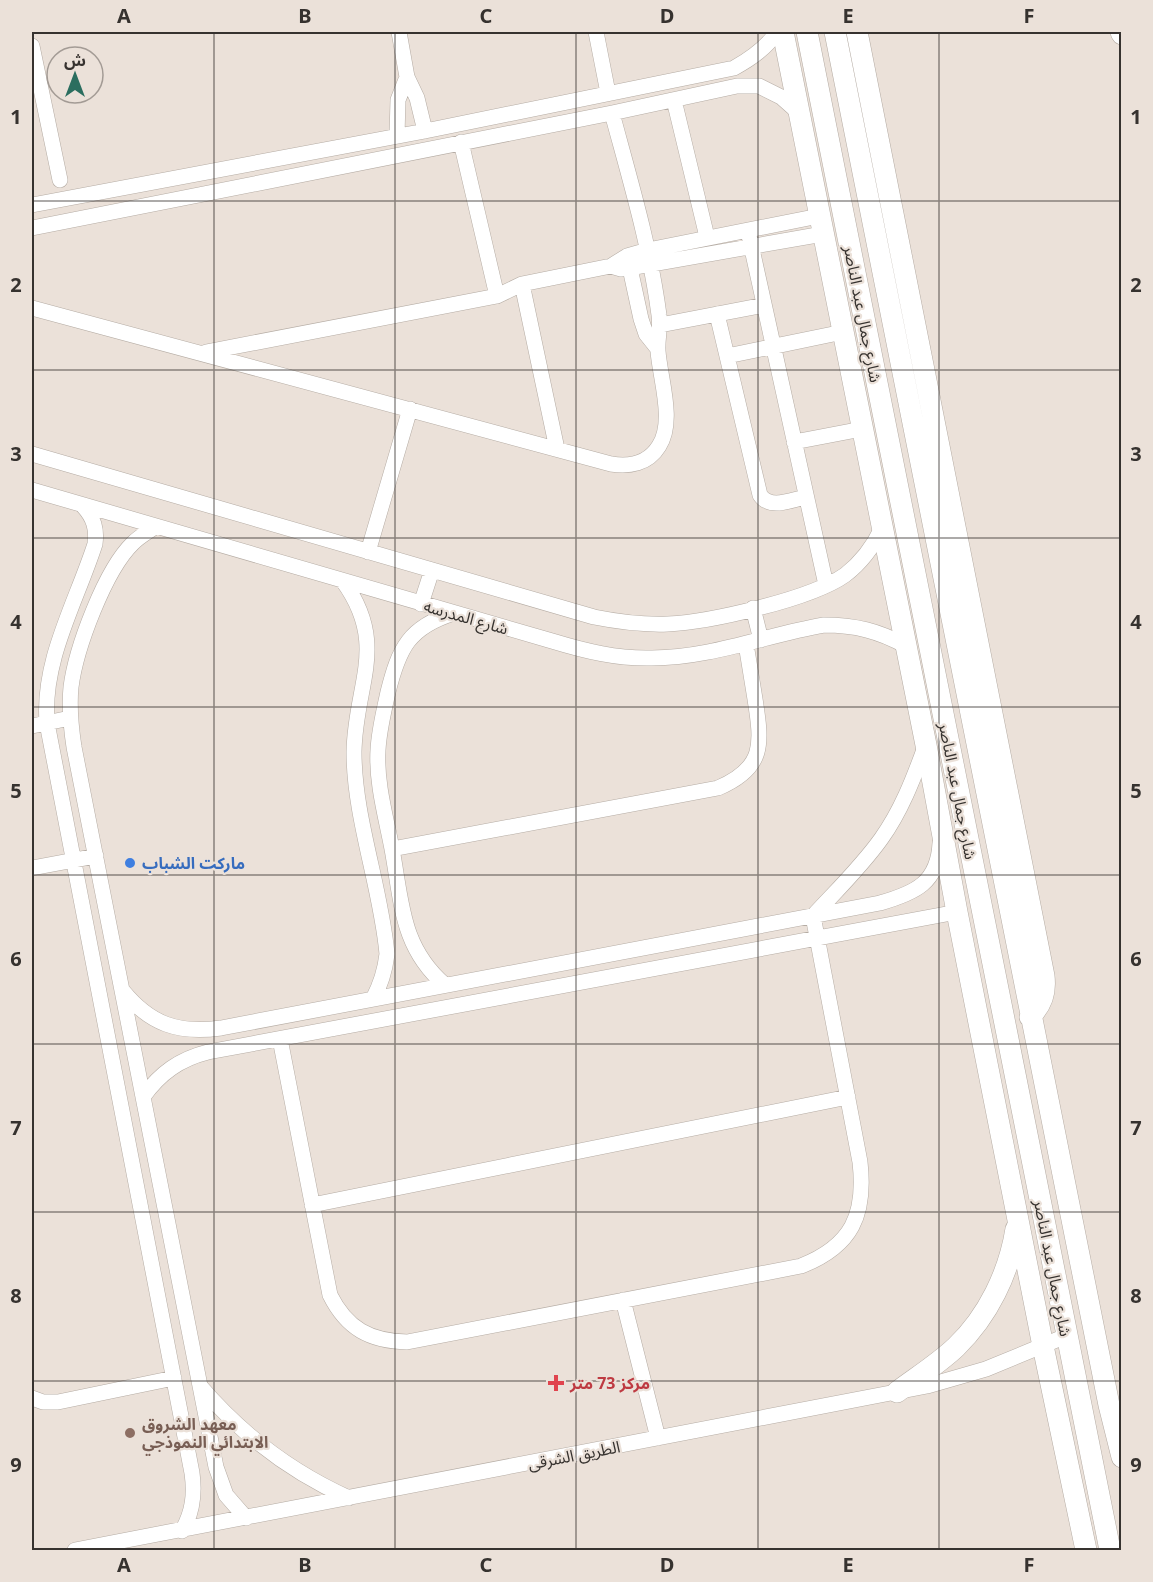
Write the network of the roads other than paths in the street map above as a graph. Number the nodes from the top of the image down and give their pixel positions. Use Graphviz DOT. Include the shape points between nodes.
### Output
graph roads {
  1 [pos="399,32"];
  2 [pos="596,32"];
  3 [pos="777,32"];
  4 [pos="783,32"];
  5 [pos="807,32"];
  6 [pos="835,32"];
  7 [pos="857,32"];
  8 [pos="32,46"];
  9 [pos="715,72"];
  10 [pos="406,77"];
  11 [pos="720,90"];
  12 [pos="608,93"];
  13 [pos="674,100"];
  14 [pos="612,113"];
  15 [pos="799,113"];
  16 [pos="425,131"];
  17 [pos="397,135"];
  18 [pos="461,142"];
  19 [pos="60,180"];
  20 [pos="77,196"];
  21 [pos="32,205"];
  22 [pos="82,218"];
  23 [pos="821,225"];
  24 [pos="32,228"];
  25 [pos="748,231"];
  26 [pos="707,237"];
  27 [pos="752,247"];
  28 [pos="649,257"];
  29 [pos="628,262"];
  30 [pos="522,284"];
  31 [pos="497,296"];
  32 [pos="764,304"];
  33 [pos="32,309"];
  34 [pos="913,309"];
  35 [pos="717,314"];
  36 [pos="891,314"];
  37 [pos="660,325"];
  38 [pos="843,332"];
  39 [pos="773,347"];
  40 [pos="658,349"];
  41 [pos="201,353"];
  42 [pos="727,356"];
  43 [pos="410,409"];
  44 [pos="862,429"];
  45 [pos="794,442"];
  46 [pos="557,449"];
  47 [pos="32,454"];
  48 [pos="32,490"];
  49 [pos="806,497"];
  50 [pos="83,506"];
  51 [pos="156,526"];
  52 [pos="882,528"];
  53 [pos="368,552"];
  54 [pos="432,570"];
  55 [pos="344,581"];
  56 [pos="826,585"];
  57 [pos="421,604"];
  58 [pos="753,608"];
  59 [pos="454,613"];
  60 [pos="754,642"];
  61 [pos="978,645"];
  62 [pos="906,646"];
  63 [pos="957,649"];
  64 [pos="39,701"];
  65 [pos="70,718"];
  66 [pos="39,725"];
  67 [pos="926,745"];
  68 [pos="941,828"];
  69 [pos="392,849"];
  70 [pos="96,856"];
  71 [pos="73,860"];
  72 [pos="32,868"];
  73 [pos="957,912"];
  74 [pos="813,916"];
  75 [pos="817,938"];
  76 [pos="445,985"];
  77 [pos="122,991"];
  78 [pos="373,999"];
  79 [pos="1030,1017"];
  80 [pos="221,1028"];
  81 [pos="280,1039"];
  82 [pos="225,1049"];
  83 [pos="143,1097"];
  84 [pos="848,1097"];
  85 [pos="1056,1146"];
  86 [pos="1031,1160"];
  87 [pos="312,1205"];
  88 [pos="1018,1220"];
  89 [pos="623,1300"];
  90 [pos="1066,1336"];
  91 [pos="1043,1346"];
  92 [pos="174,1378"];
  93 [pos="199,1385"];
  94 [pos="897,1392"];
  95 [pos="32,1398"];
  96 [pos="1057,1416"];
  97 [pos="1084,1422"];
  98 [pos="658,1438"];
  99 [pos="1122,1457"];
  100 [pos="350,1498"];
  101 [pos="246,1518"];
  102 [pos="182,1531"];
  103 [pos="75,1551"];
  104 [pos="1086,1551"];
  105 [pos="1110,1551"];
  1 -- 10 [label="street"];
  2 -- 12 [label="street"];
  3 -- 9 [label="street" via="751,59"];
  4 -- 15 [label="main road"];
  5 -- 86 [label="main road, شارع جمال عبد الناصر"];
  6 -- 36 [label="main road, شارع جمال عبد الناصر"];
  7 -- 34 [label="main road"];
  8 -- 19 [label="street"];
  9 -- 11 [label="street"];
  9 -- 12 [label="street"];
  10 -- 16 [label="street" via="417,98"];
  10 -- 17 [label="street" via="398,100"];
  11 -- 13 [label="street"];
  11 -- 15 [label="street" via="759,86 781,97"];
  12 -- 16 [label="street"];
  13 -- 14 [label="street"];
  13 -- 26 [label="street"];
  14 -- 18 [label="street"];
  14 -- 28 [label="street"];
  15 -- 23 [label="main road"];
  16 -- 17 [label="street"];
  17 -- 20 [label="street"];
  18 -- 22 [label="street"];
  18 -- 31 [label="street"];
  20 -- 21 [label="street"];
  20 -- 22 [label="street"];
  22 -- 24 [label="street"];
  23 -- 25 [label="street"];
  23 -- 27 [label="street"];
  23 -- 38 [label="main road"];
  25 -- 26 [label="street"];
  25 -- 27 [label="street"];
  26 -- 28 [label="street"];
  27 -- 28 [label="street"];
  27 -- 32 [label="street"];
  28 -- 29 [label="street"];
  28 -- 37 [label="street"];
  29 -- 30 [label="street"];
  29 -- 40 [label="street" via="640,319"];
  30 -- 31 [label="street"];
  30 -- 46 [label="street"];
  31 -- 41 [label="street"];
  32 -- 35 [label="street"];
  32 -- 39 [label="street"];
  33 -- 41 [label="street"];
  34 -- 36 [label="main road"];
  34 -- 61 [label="main road"];
  35 -- 37 [label="street"];
  35 -- 42 [label="street"];
  36 -- 63 [label="main road, شارع جمال عبد الناصر"];
  37 -- 40 [label="street"];
  38 -- 39 [label="street"];
  38 -- 44 [label="main road"];
  39 -- 42 [label="street"];
  39 -- 45 [label="street"];
  40 -- 46 [label="street" via="666,405 664,434 650,457 624,466"];
  41 -- 43 [label="street"];
  42 -- 49 [label="street" via="760,495 774,504"];
  43 -- 46 [label="street"];
  43 -- 53 [label="street"];
  44 -- 45 [label="street"];
  44 -- 52 [label="main road"];
  45 -- 49 [label="street"];
  47 -- 53 [label="street"];
  48 -- 50 [label="street, شارع المدرسه"];
  49 -- 56 [label="street"];
  50 -- 51 [label="street, شارع المدرسه"];
  50 -- 64 [label="street" via="94,524 95,544"];
  51 -- 55 [label="street, شارع المدرسه"];
  51 -- 65 [label="street" via="124,555 101,595 74,670"];
  52 -- 56 [label="street" via="860,562"];
  52 -- 62 [label="main road"];
  53 -- 54 [label="street"];
  54 -- 57 [label="street"];
  54 -- 58 [label="street" via="623,622 669,624"];
  55 -- 57 [label="street, شارع المدرسه"];
  55 -- 78 [label="street" via="363,614 367,633 354,749 356,786 387,954 383,977"];
  56 -- 58 [label="street"];
  57 -- 59 [label="street, شارع المدرسه"];
  58 -- 60 [label="street"];
  59 -- 60 [label="street, شارع المدرسه" via="576,648 631,658 692,655"];
  59 -- 69 [label="street" via="421,628 398,656 393,673 379,733 378,759"];
  60 -- 62 [label="street, شارع المدرسه" via="802,629 845,625 867,629"];
  60 -- 69 [label="street" via="760,740 756,757 735,781 718,788"];
  61 -- 63 [label="main road"];
  61 -- 79 [label="main road" via="1044,976 1043,998"];
  62 -- 67 [label="main road"];
  63 -- 79 [label="main road, شارع جمال عبد الناصر"];
  64 -- 66 [label="street"];
  65 -- 66 [label="street"];
  65 -- 70 [label="street"];
  66 -- 71 [label="street"];
  67 -- 68 [label="main road"];
  67 -- 74 [label="street" via="904,800 882,838"];
  68 -- 73 [label="main road"];
  68 -- 74 [label="street" via="935,870 914,892"];
  69 -- 76 [label="street" via="409,936 423,963"];
  70 -- 71 [label="street"];
  70 -- 77 [label="street"];
  71 -- 72 [label="street"];
  71 -- 92 [label="street"];
  73 -- 75 [label="street"];
  73 -- 88 [label="main road"];
  74 -- 75 [label="street"];
  74 -- 76 [label="street"];
  75 -- 81 [label="street"];
  75 -- 84 [label="street"];
  76 -- 78 [label="street"];
  77 -- 80 [label="street" via="134,1005 165,1025 202,1031"];
  77 -- 83 [label="street"];
  78 -- 80 [label="street"];
  79 -- 85 [label="main road, شارع جمال عبد الناصر"];
  80 -- 82 [label="street" via="218,1037"];
  81 -- 82 [label="street"];
  81 -- 87 [label="street"];
  82 -- 83 [label="street" via="178,1063 164,1072"];
  83 -- 93 [label="street"];
  84 -- 87 [label="street"];
  84 -- 89 [label="street" via="860,1162 861,1200 847,1235 834,1249 801,1266"];
  85 -- 86 [label="main road" via="1037,1149"];
  85 -- 99 [label="main road, شارع جمال عبد الناصر"];
  86 -- 90 [label="main road, شارع جمال عبد الناصر"];
  87 -- 89 [label="street" via="326,1281 336,1308 358,1330 386,1342 407,1342"];
  88 -- 91 [label="main road"];
  88 -- 94 [label="main road" via="1006,1270 976,1324 956,1347"];
  89 -- 98 [label="street"];
  90 -- 91 [label="street, الطريق الشرقى"];
  90 -- 97 [label="main road, شارع جمال عبد الناصر"];
  91 -- 94 [label="street, الطريق الشرقى" via="957,1378"];
  91 -- 96 [label="main road"];
  92 -- 95 [label="street" via="58,1402"];
  92 -- 102 [label="street" via="194,1485 192,1509"];
  93 -- 100 [label="street" via="239,1427 274,1455 310,1479"];
  93 -- 101 [label="street" via="220,1482 235,1508"];
  94 -- 98 [label="street, الطريق الشرقى"];
  96 -- 97 [label="street"];
  96 -- 104 [label="main road"];
  97 -- 105 [label="main road, شارع جمال عبد الناصر"];
  98 -- 100 [label="street, الطريق الشرقى"];
  100 -- 101 [label="street, الطريق الشرقى"];
  101 -- 102 [label="street, الطريق الشرقى"];
  102 -- 103 [label="street, الطريق الشرقى"];
}
